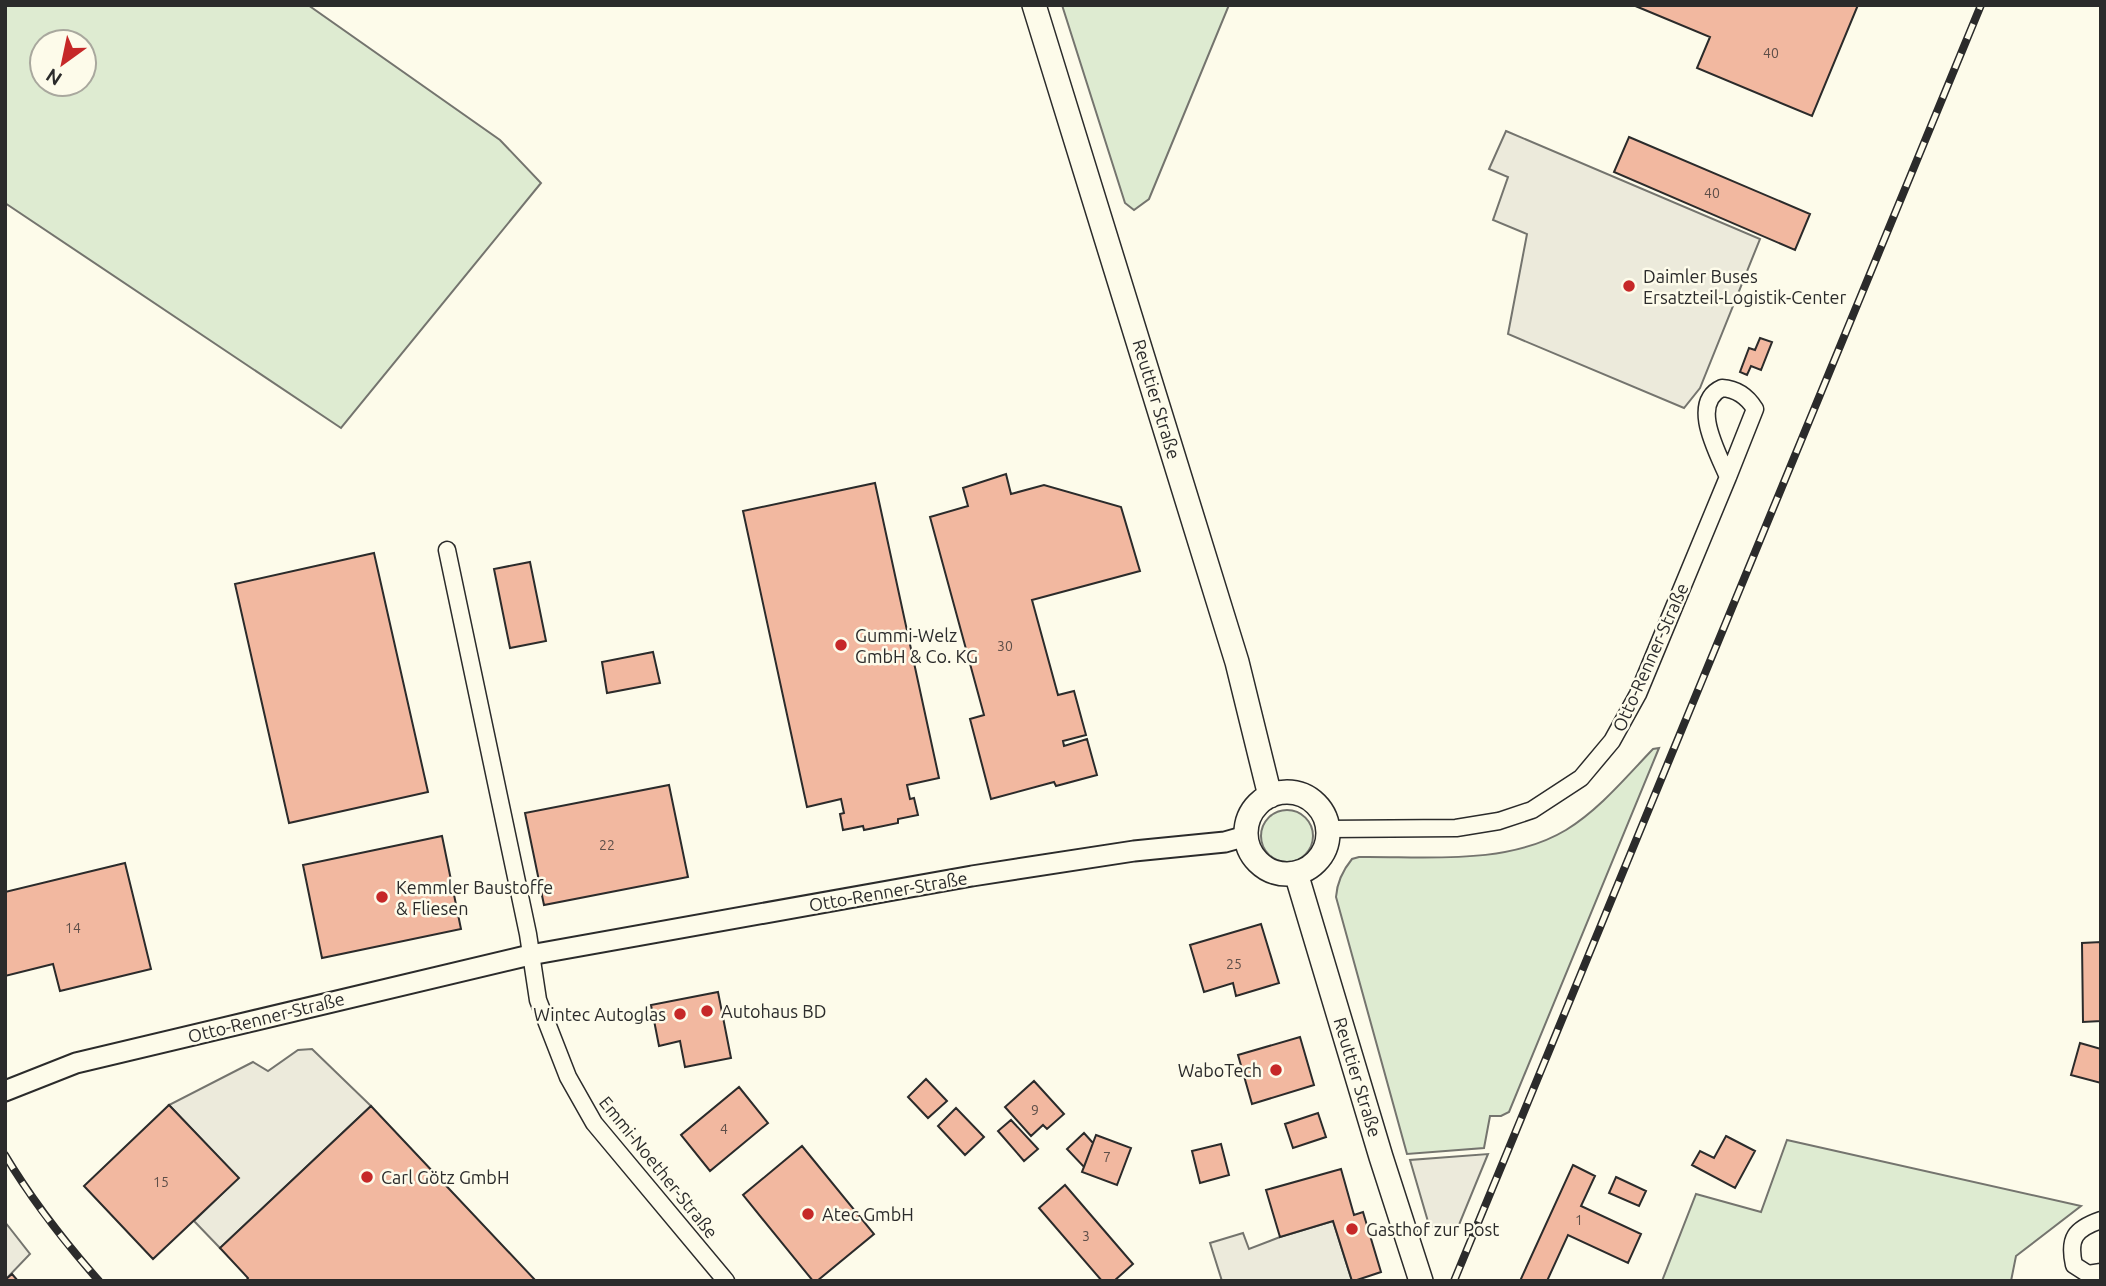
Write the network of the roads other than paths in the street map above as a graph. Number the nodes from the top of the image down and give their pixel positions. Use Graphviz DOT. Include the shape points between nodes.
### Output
graph roads {
  1 [pos="1034,5"];
  2 [pos="1728,477"];
  3 [pos="447,550"];
  4 [pos="1270,796"];
  5 [pos="1327,830"];
  6 [pos="1246,836"];
  7 [pos="1296,873"];
  8 [pos="530,955"];
  9 [pos="5,1091"];
  10 [pos="2101,1220"];
  11 [pos="2101,1272"];
  12 [pos="726,1281"];
  13 [pos="1421,1281"];
  1 -- 4 [label="main road, Reuttier Straße" via="1237,662"];
  2 -- 2 [label="street, Otto-Renner-Straße" via="1755,409 1733,388 1722,388 1707,399 1707,415"];
  2 -- 5 [label="street, Otto-Renner-Straße" via="1638,694 1612,741 1581,778 1532,810 1499,821 1456,828"];
  3 -- 8 [label="street"];
  4 -- 5 [label="main road" via="1292,793 1312,801"];
  4 -- 6 [label="main road" via="1252,812"];
  5 -- 7 [label="main road" via="1322,853 1311,866"];
  6 -- 7 [label="main road" via="1258,863 1276,873"];
  6 -- 8 [label="street, Otto-Renner-Straße" via="971,876"];
  7 -- 13 [label="main road, Reuttier Straße"];
  8 -- 9 [label="street, Otto-Renner-Straße" via="76,1063"];
  8 -- 12 [label="street, Emmi-Noether-Straße" via="538,1000 568,1077 594,1123"];
  10 -- 11 [label="street" via="2082,1226 2071,1251 2074,1265 2088,1274"];
}
